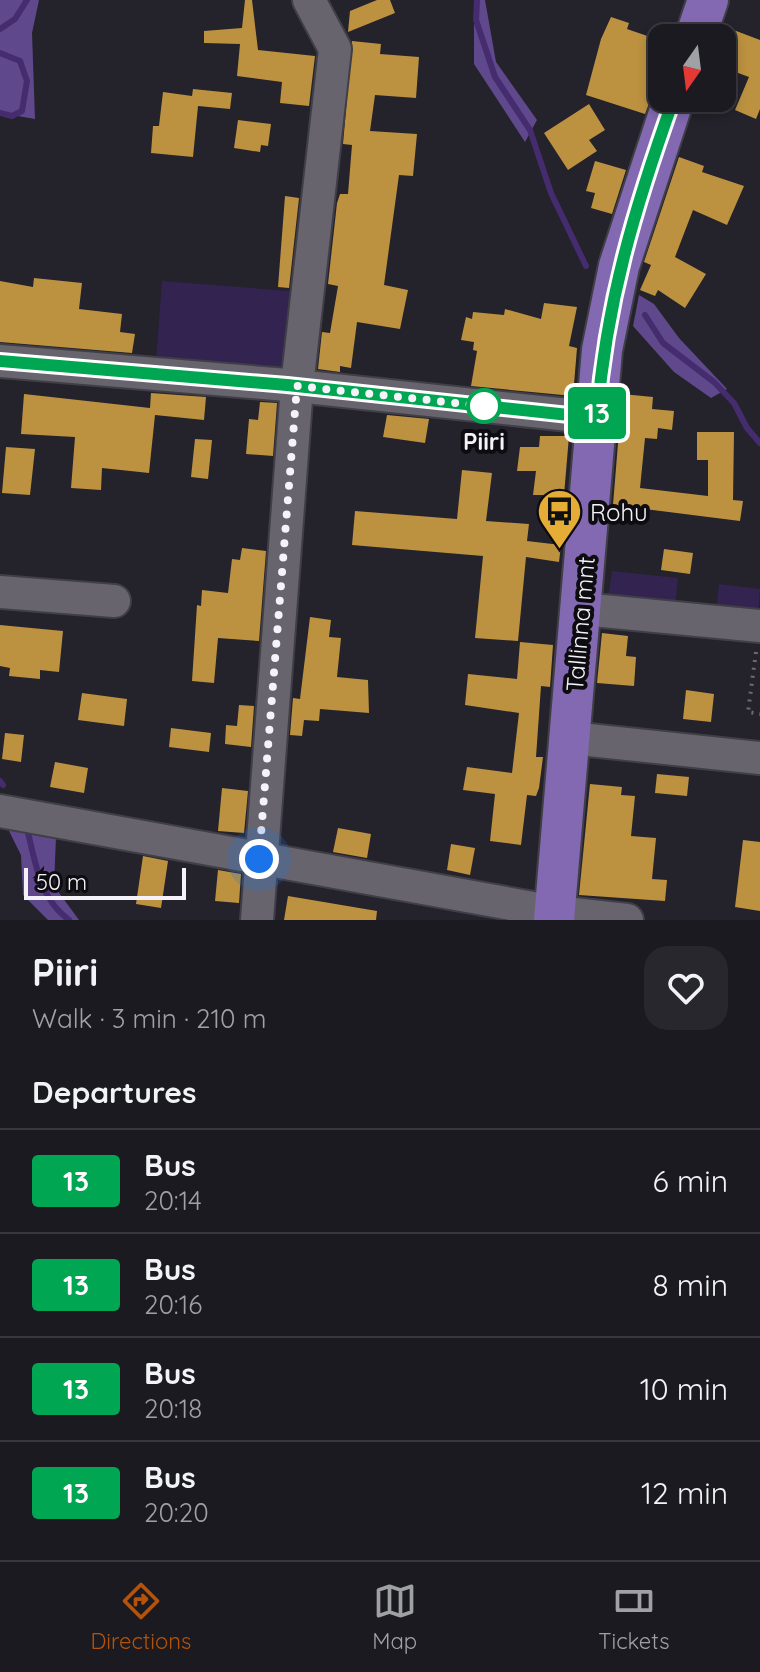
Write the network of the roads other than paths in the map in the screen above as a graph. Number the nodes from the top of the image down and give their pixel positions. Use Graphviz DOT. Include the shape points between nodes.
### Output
graph roads {
  1 [pos="309,0"];
  2 [pos="708,0"];
  3 [pos="700,24"];
  4 [pos="669,112"];
  5 [pos="0,361"];
  6 [pos="297,386"];
  7 [pos="597,418"];
  8 [pos="0,592"];
  9 [pos="114,601"];
  10 [pos="582,609"];
  11 [pos="760,626"];
  12 [pos="570,738"];
  13 [pos="760,758"];
  14 [pos="0,811"];
  15 [pos="259,859"];
  16 [pos="554,916"];
  17 [pos="257,920"];
  18 [pos="627,920"];
  1 -- 6 [label="street" via="335,49"];
  2 -- 3 [label="main road"];
  4 -- 7 [label="main road, Tallinna mnt" via="619,266 602,350"];
  5 -- 6 [label="street"];
  6 -- 7 [label="street"];
  6 -- 15 [label="street"];
  7 -- 10 [label="main road, Tallinna mnt"];
  8 -- 9 [label="street"];
  10 -- 11 [label="street"];
  10 -- 12 [label="main road, Tallinna mnt"];
  12 -- 13 [label="street"];
  12 -- 16 [label="main road, Tallinna mnt"];
  14 -- 15 [label="street"];
  15 -- 16 [label="street"];
  15 -- 17 [label="street"];
  16 -- 18 [label="street"];
}
